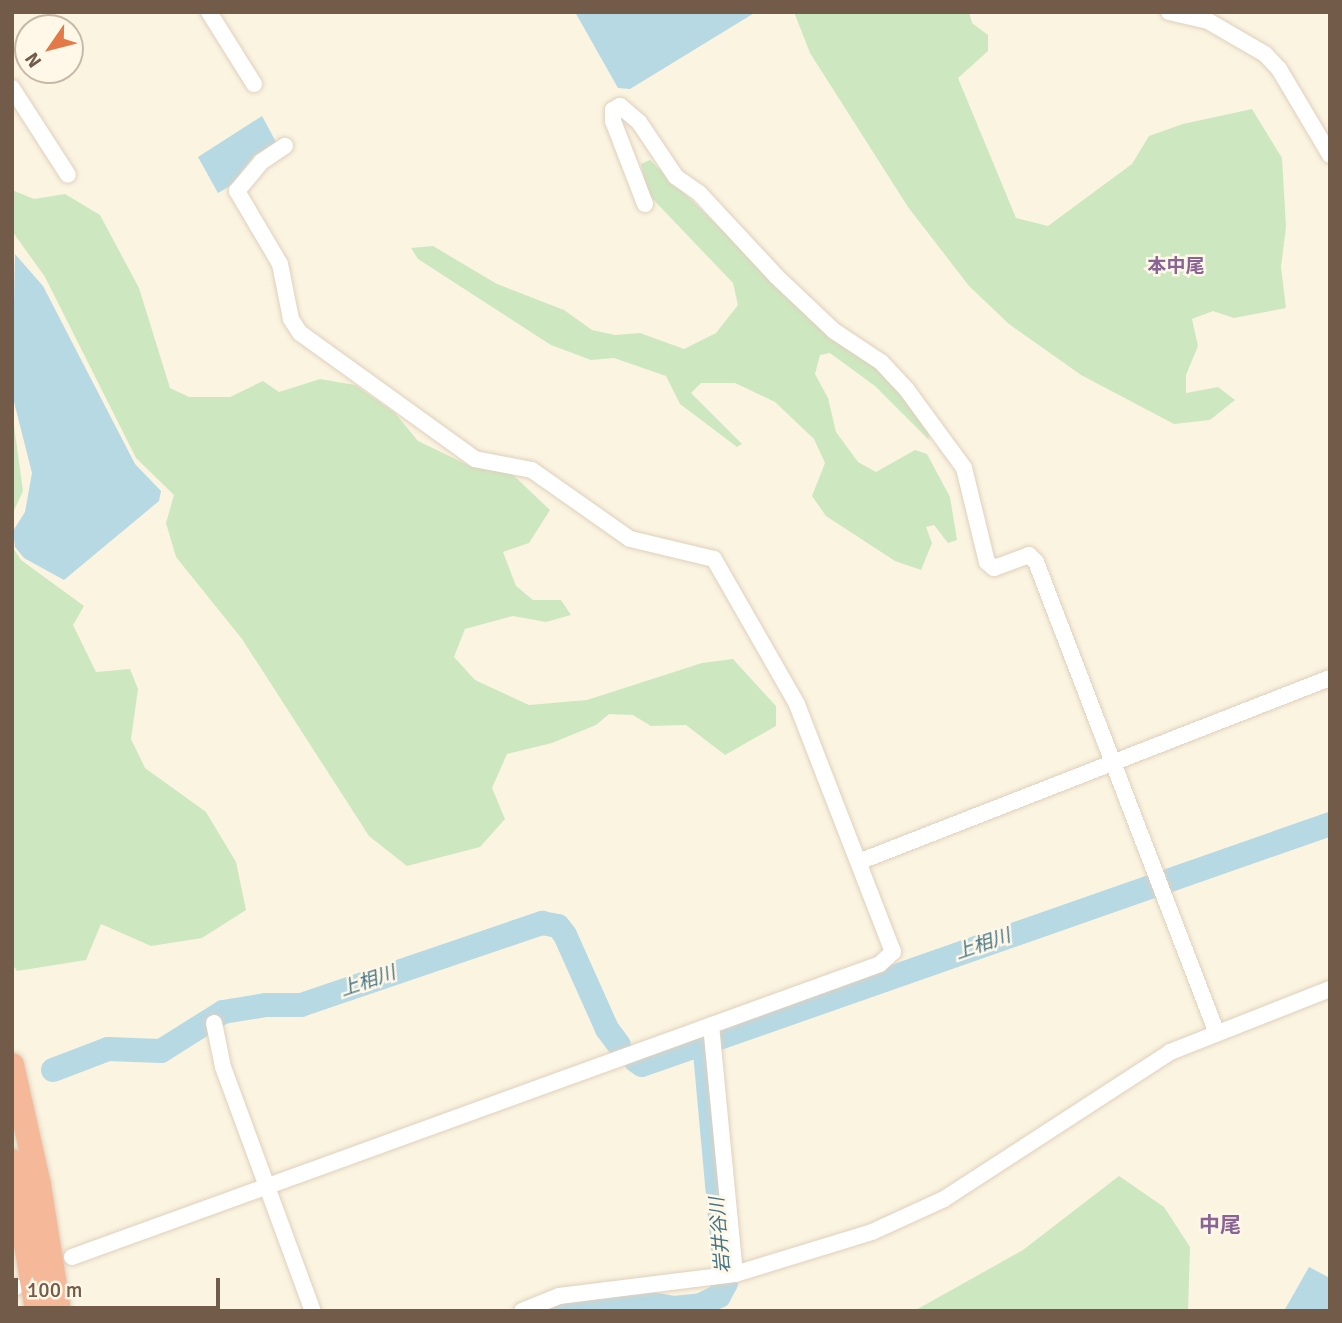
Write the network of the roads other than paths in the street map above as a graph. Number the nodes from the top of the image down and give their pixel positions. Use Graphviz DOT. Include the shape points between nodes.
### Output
graph roads {
  1 [pos="209,12"];
  2 [pos="1169,12"];
  3 [pos="254,85"];
  4 [pos="12,89"];
  5 [pos="285,146"];
  6 [pos="1330,155"];
  7 [pos="68,175"];
  8 [pos="645,204"];
  9 [pos="1330,678"];
  10 [pos="1113,762"];
  11 [pos="861,861"];
  12 [pos="1330,989"];
  13 [pos="214,1023"];
  14 [pos="1216,1031"];
  15 [pos="713,1035"];
  16 [pos="12,1065"];
  17 [pos="12,1160"];
  18 [pos="267,1186"];
  19 [pos="72,1257"];
  20 [pos="729,1275"];
  21 [pos="37,1311"];
  22 [pos="58,1311"];
  23 [pos="313,1311"];
  24 [pos="523,1311"];
  1 -- 3 [label="street"];
  2 -- 6 [label="street" via="1208,21 1265,54 1279,69"];
  4 -- 7 [label="street"];
  5 -- 11 [label="street" via="261,162 237,191 279,264 291,319 300,333 475,459 532,470 630,539 714,559 797,704"];
  8 -- 10 [label="street" via="612,121 613,110 620,106 639,122 677,177 699,193 834,331 881,362 950,445 976,506 987,562 994,568 1029,555 1036,562"];
  9 -- 10 [label="street"];
  10 -- 11 [label="street"];
  10 -- 14 [label="street"];
  11 -- 15 [label="street" via="892,939 893,952 888,959"];
  12 -- 14 [label="street"];
  13 -- 18 [label="street" via="223,1067"];
  14 -- 20 [label="street" via="1131,1074 944,1199 872,1231"];
  15 -- 18 [label="street"];
  15 -- 20 [label="street"];
  16 -- 22 [label="highway" via="39,1185"];
  17 -- 21 [label="highway"];
  18 -- 19 [label="street"];
  18 -- 23 [label="street"];
  20 -- 24 [label="street" via="559,1296"];
}
